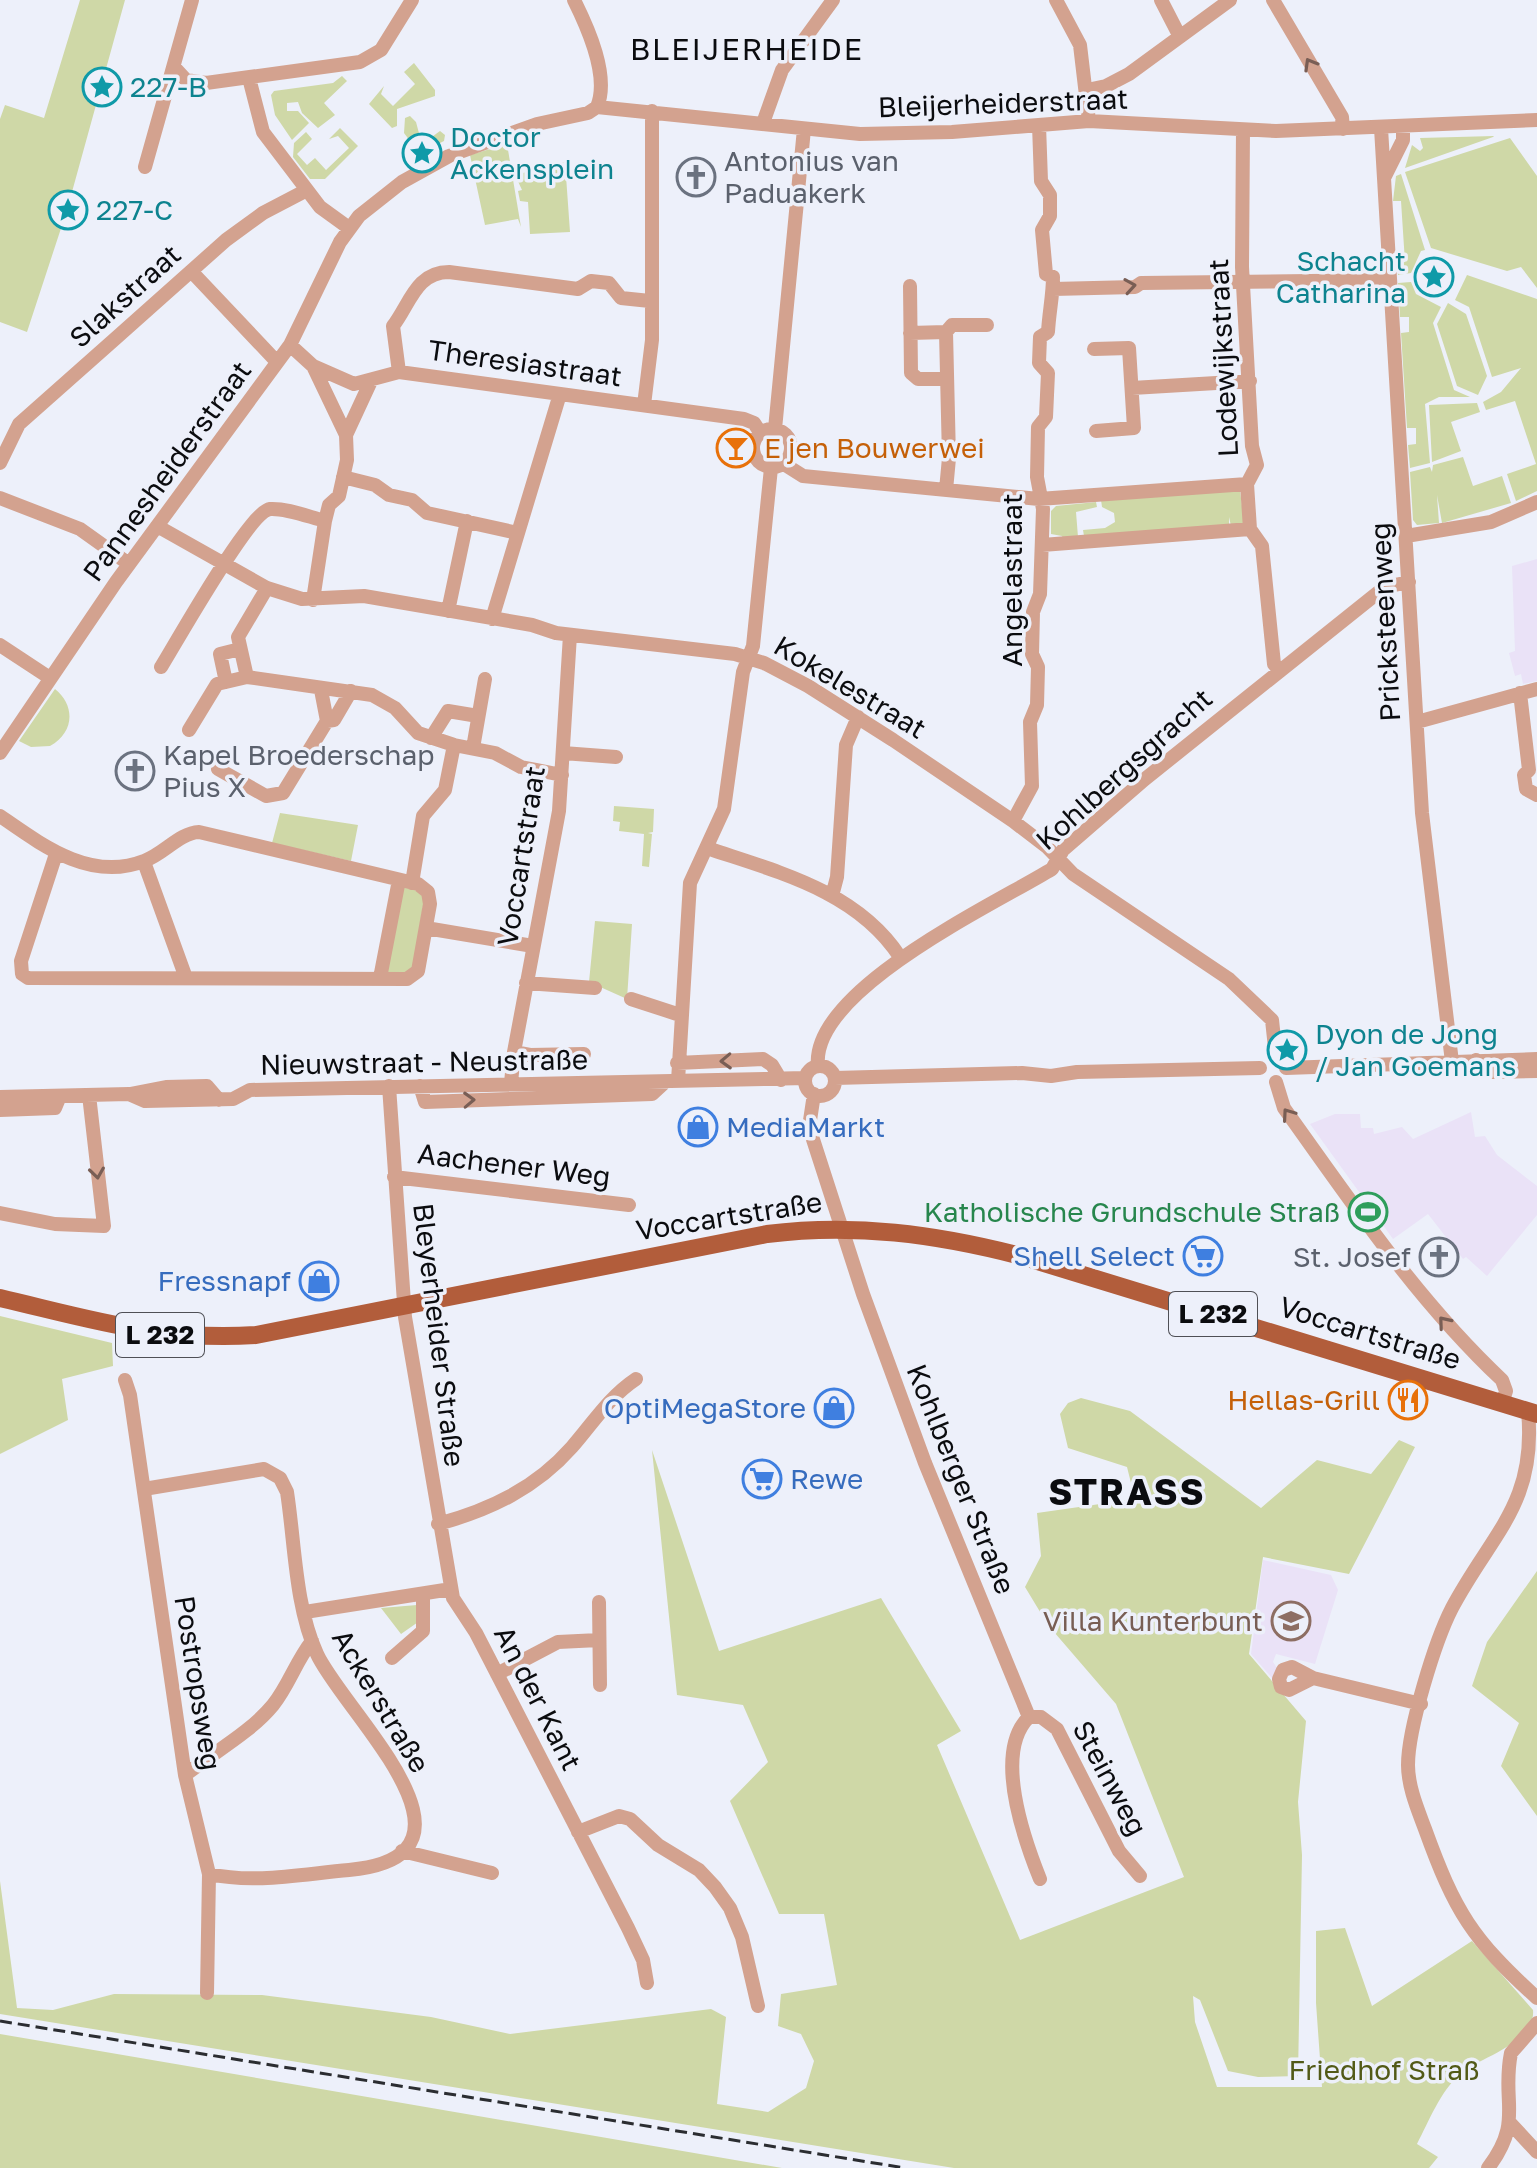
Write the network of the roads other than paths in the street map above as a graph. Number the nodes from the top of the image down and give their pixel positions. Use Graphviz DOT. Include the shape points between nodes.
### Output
graph roads {
  1 [pos="192,0"];
  2 [pos="412,0"];
  3 [pos="574,0"];
  4 [pos="833,0"];
  5 [pos="1056,0"];
  6 [pos="1161,0"];
  7 [pos="1230,0"];
  8 [pos="1273,0"];
  9 [pos="1179,35"];
  10 [pos="174,67"];
  11 [pos="249,78"];
  12 [pos="1087,90"];
  13 [pos="597,107"];
  14 [pos="652,111"];
  15 [pos="1537,120"];
  16 [pos="1089,121"];
  17 [pos="763,123"];
  18 [pos="1039,125"];
  19 [pos="1403,127"];
  20 [pos="1381,128"];
  21 [pos="804,129"];
  22 [pos="1343,129"];
  23 [pos="1243,130"];
  24 [pos="145,167"];
  25 [pos="1384,178"];
  26 [pos="307,190"];
  27 [pos="349,228"];
  28 [pos="191,271"];
  29 [pos="1390,280"];
  30 [pos="1245,281"];
  31 [pos="910,286"];
  32 [pos="1051,292"];
  33 [pos="650,301"];
  34 [pos="987,325"];
  35 [pos="946,332"];
  36 [pos="910,333"];
  37 [pos="290,345"];
  38 [pos="1094,349"];
  39 [pos="277,362"];
  40 [pos="313,366"];
  41 [pos="399,372"];
  42 [pos="946,379"];
  43 [pos="371,381"];
  44 [pos="1250,381"];
  45 [pos="1132,388"];
  46 [pos="560,394"];
  47 [pos="644,405"];
  48 [pos="768,430"];
  49 [pos="1096,431"];
  50 [pos="346,435"];
  51 [pos="0,463"];
  52 [pos="778,466"];
  53 [pos="343,477"];
  54 [pos="1247,484"];
  55 [pos="946,490"];
  56 [pos="0,498"];
  57 [pos="1039,499"];
  58 [pos="1537,502"];
  59 [pos="325,521"];
  60 [pos="467,521"];
  61 [pos="157,526"];
  62 [pos="1250,529"];
  63 [pos="518,533"];
  64 [pos="1406,536"];
  65 [pos="1042,545"];
  66 [pos="129,564"];
  67 [pos="223,564"];
  68 [pos="1409,582"];
  69 [pos="267,588"];
  70 [pos="313,600"];
  71 [pos="448,611"];
  72 [pos="492,619"];
  73 [pos="570,635"];
  74 [pos="0,645"];
  75 [pos="240,649"];
  76 [pos="749,658"];
  77 [pos="161,667"];
  78 [pos="1279,670"];
  79 [pos="247,677"];
  80 [pos="50,678"];
  81 [pos="485,679"];
  82 [pos="226,682"];
  83 [pos="1537,689"];
  84 [pos="321,690"];
  85 [pos="351,691"];
  86 [pos="1520,693"];
  87 [pos="478,716"];
  88 [pos="858,717"];
  89 [pos="327,721"];
  90 [pos="1417,722"];
  91 [pos="189,730"];
  92 [pos="431,738"];
  93 [pos="454,745"];
  94 [pos="473,748"];
  95 [pos="0,753"];
  96 [pos="563,753"];
  97 [pos="616,757"];
  98 [pos="218,769"];
  99 [pos="1533,774"];
  100 [pos="562,775"];
  101 [pos="1537,795"];
  102 [pos="0,816"];
  103 [pos="1013,821"];
  104 [pos="707,848"];
  105 [pos="56,854"];
  106 [pos="1057,858"];
  107 [pos="144,862"];
  108 [pos="406,881"];
  109 [pos="832,896"];
  110 [pos="426,928"];
  111 [pos="533,946"];
  112 [pos="900,957"];
  113 [pos="186,978"];
  114 [pos="380,978"];
  115 [pos="526,983"];
  116 [pos="595,988"];
  117 [pos="631,999"];
  118 [pos="680,1015"];
  119 [pos="514,1052"];
  120 [pos="584,1054"];
  121 [pos="1537,1059"];
  122 [pos="1476,1060"];
  123 [pos="1281,1062"];
  124 [pos="1452,1062"];
  125 [pos="677,1063"];
  126 [pos="818,1066"];
  127 [pos="1260,1068"];
  128 [pos="1537,1071"];
  129 [pos="805,1078"];
  130 [pos="835,1078"];
  131 [pos="781,1080"];
  132 [pos="671,1082"];
  133 [pos="1276,1082"];
  134 [pos="511,1083"];
  135 [pos="389,1086"];
  136 [pos="420,1086"];
  137 [pos="814,1094"];
  138 [pos="89,1095"];
  139 [pos="60,1096"];
  140 [pos="0,1097"];
  141 [pos="0,1110"];
  142 [pos="394,1177"];
  143 [pos="629,1205"];
  144 [pos="0,1213"];
  145 [pos="841,1228"];
  146 [pos="0,1298"];
  147 [pos="404,1308"];
  148 [pos="636,1379"];
  149 [pos="125,1380"];
  150 [pos="1502,1403"];
  151 [pos="1533,1413"];
  152 [pos="144,1489"];
  153 [pos="438,1524"];
  154 [pos="451,1589"];
  155 [pos="423,1594"];
  156 [pos="599,1602"];
  157 [pos="305,1612"];
  158 [pos="599,1640"];
  159 [pos="312,1641"];
  160 [pos="392,1658"];
  161 [pos="497,1674"];
  162 [pos="1313,1678"];
  163 [pos="600,1685"];
  164 [pos="1421,1704"];
  165 [pos="1029,1717"];
  166 [pos="185,1775"];
  167 [pos="578,1832"];
  168 [pos="402,1851"];
  169 [pos="492,1873"];
  170 [pos="209,1874"];
  171 [pos="1140,1876"];
  172 [pos="1040,1879"];
  173 [pos="647,1983"];
  174 [pos="207,1993"];
  175 [pos="1537,1998"];
  176 [pos="758,2006"];
  177 [pos="1537,2023"];
  178 [pos="1511,2124"];
  179 [pos="1537,2152"];
  180 [pos="1488,2168"];
  1 -- 10 [label="street"];
  2 -- 11 [label="street" via="381,50 360,62"];
  3 -- 13 [label="street" via="595,52"];
  4 -- 17 [label="street" via="782,70"];
  5 -- 12 [label="street" via="1080,45"];
  6 -- 9 [label="street"];
  7 -- 9 [label="street"];
  22 -- 8 [label="street, one-way" via="1342,117"];
  9 -- 12 [label="street" via="1129,74"];
  10 -- 11 [label="street" via="186,80 206,83"];
  10 -- 24 [label="street"];
  11 -- 26 [label="street" via="263,132"];
  12 -- 16 [label="street"];
  13 -- 14 [label="street, Bleijerheiderstraat"];
  13 -- 27 [label="street, Bleijerheiderstraat" via="478,144 402,182"];
  14 -- 17 [label="street, Bleijerheiderstraat"];
  14 -- 33 [label="street"];
  15 -- 19 [label="street, Bleijerheiderstraat"];
  16 -- 18 [label="street, Bleijerheiderstraat"];
  16 -- 23 [label="street, Bleijerheiderstraat"];
  17 -- 21 [label="street, Bleijerheiderstraat"];
  18 -- 21 [label="street, Bleijerheiderstraat" via="885,134"];
  18 -- 32 [label="street, Angelastraat" via="1041,181 1050,195 1050,216 1042,230 1046,274 1041,291"];
  19 -- 20 [label="street, Bleijerheiderstraat"];
  19 -- 25 [label="street, Pricksteenweg" via="1403,140"];
  20 -- 22 [label="street, Bleijerheiderstraat"];
  20 -- 25 [label="street, Pricksteenweg"];
  21 -- 48 [label="street"];
  22 -- 23 [label="street, Bleijerheiderstraat"];
  23 -- 30 [label="street, Lodewijkstraat"];
  25 -- 29 [label="street, Pricksteenweg"];
  26 -- 27 [label="street"];
  26 -- 28 [label="street, Slakstraat" via="263,213"];
  27 -- 37 [label="street, Pannesheiderstraat"];
  28 -- 39 [label="street"];
  28 -- 51 [label="street, Slakstraat" via="19,424"];
  29 -- 30 [label="street"];
  29 -- 64 [label="street, Pricksteenweg"];
  32 -- 30 [label="street, one-way"];
  30 -- 44 [label="street, Lodewijkstraat"];
  31 -- 36 [label="street"];
  32 -- 57 [label="street, Angelastraat" via="1048,332 1040,337 1039,350 1039,363 1048,373 1046,417 1038,427"];
  33 -- 41 [label="street" via="621,298 609,283 591,281 578,289 433,273 420,282 393,326"];
  33 -- 47 [label="street" via="652,340"];
  34 -- 35 [label="street" via="952,325"];
  35 -- 36 [label="street"];
  35 -- 42 [label="street"];
  36 -- 42 [label="street" via="911,373 918,379"];
  37 -- 39 [label="street, Pannesheiderstraat"];
  37 -- 40 [label="street, Theresiastraat"];
  38 -- 45 [label="street" via="1129,348"];
  39 -- 61 [label="street, Pannesheiderstraat"];
  40 -- 43 [label="street, Theresiastraat" via="354,384"];
  40 -- 50 [label="street"];
  41 -- 43 [label="street, Theresiastraat"];
  41 -- 46 [label="street, Theresiastraat"];
  42 -- 55 [label="street"];
  43 -- 50 [label="street"];
  44 -- 45 [label="street"];
  44 -- 54 [label="street, Lodewijkstraat" via="1257,465"];
  45 -- 49 [label="street" via="1134,428"];
  46 -- 47 [label="street, Theresiastraat"];
  46 -- 63 [label="street"];
  47 -- 48 [label="street, Theresiastraat" via="749,420"];
  48 -- 52 [label="street" via="785,433 791,443 790,455"];
  48 -- 52 [label="street" via="755,441 755,457"];
  50 -- 53 [label="street"];
  52 -- 55 [label="street" via="803,476"];
  52 -- 76 [label="street"];
  53 -- 59 [label="street"];
  53 -- 60 [label="street" via="412,500 427,513"];
  54 -- 57 [label="street"];
  54 -- 62 [label="street, Lodewijkstraat"];
  55 -- 57 [label="street"];
  56 -- 66 [label="street" via="80,529"];
  57 -- 65 [label="street, Angelastraat"];
  58 -- 64 [label="street" via="1478,526"];
  59 -- 67 [label="street" via="267,509"];
  59 -- 70 [label="street"];
  60 -- 63 [label="street"];
  60 -- 71 [label="street"];
  61 -- 66 [label="street, Pannesheiderstraat"];
  61 -- 67 [label="street, Kokelestraat"];
  62 -- 65 [label="street"];
  62 -- 78 [label="street, Lodewijkstraat" via="1262,546 1274,664"];
  63 -- 72 [label="street"];
  64 -- 68 [label="street, Pricksteenweg"];
  65 -- 103 [label="street, Angelastraat" via="1040,594 1033,612 1032,654 1038,667 1037,705 1030,722 1032,786"];
  66 -- 80 [label="street, Pannesheiderstraat"];
  67 -- 69 [label="street, Kokelestraat"];
  67 -- 77 [label="street"];
  68 -- 78 [label="street, Kohlbergsgracht" via="1385,587"];
  68 -- 90 [label="street, Pricksteenweg"];
  69 -- 70 [label="street, Kokelestraat"];
  69 -- 75 [label="street" via="238,637"];
  70 -- 71 [label="street, Kokelestraat" via="364,596"];
  71 -- 72 [label="street, Kokelestraat"];
  72 -- 73 [label="street, Kokelestraat"];
  73 -- 76 [label="street, Kokelestraat"];
  73 -- 96 [label="street, Voccartstraat"];
  74 -- 80 [label="street"];
  75 -- 79 [label="street"];
  75 -- 82 [label="street" via="220,654"];
  76 -- 88 [label="street, Kokelestraat" via="789,674"];
  76 -- 104 [label="street" via="729,791"];
  78 -- 106 [label="street, Kohlbergsgracht"];
  79 -- 82 [label="street"];
  79 -- 84 [label="street"];
  80 -- 95 [label="street, Pannesheiderstraat"];
  81 -- 87 [label="street"];
  82 -- 91 [label="street" via="217,684"];
  83 -- 86 [label="street"];
  84 -- 85 [label="street"];
  84 -- 89 [label="street"];
  85 -- 89 [label="street" via="334,720"];
  85 -- 92 [label="street" via="378,697 408,726"];
  86 -- 90 [label="street"];
  86 -- 99 [label="street"];
  87 -- 92 [label="street" via="448,711"];
  87 -- 94 [label="street"];
  88 -- 103 [label="street, Kokelestraat"];
  88 -- 109 [label="street" via="846,745"];
  89 -- 98 [label="street" via="276,797"];
  90 -- 124 [label="street, Pricksteenweg" via="1422,813"];
  92 -- 93 [label="street"];
  93 -- 94 [label="street"];
  93 -- 108 [label="street" via="445,790 423,816"];
  94 -- 100 [label="street" via="521,767"];
  96 -- 97 [label="street"];
  96 -- 100 [label="street, Voccartstraat"];
  99 -- 101 [label="street" via="1524,775 1526,789"];
  100 -- 111 [label="street, Voccartstraat"];
  102 -- 105 [label="street"];
  103 -- 106 [label="street, Kokelestraat"];
  104 -- 109 [label="street"];
  104 -- 118 [label="street" via="690,883"];
  105 -- 107 [label="street" via="95,865"];
  105 -- 113 [label="street" via="21,961 22,974"];
  106 -- 112 [label="street, Kohlbergsgracht" via="1052,869"];
  106 -- 123 [label="street, Kokelestraat" via="1139,921 1229,979 1272,1020"];
  107 -- 108 [label="street" via="199,832"];
  107 -- 113 [label="street"];
  108 -- 110 [label="street" via="424,887 430,897"];
  108 -- 114 [label="street"];
  109 -- 112 [label="street" via="881,931"];
  110 -- 111 [label="street"];
  110 -- 114 [label="street" via="416,975"];
  111 -- 115 [label="street, Voccartstraat"];
  112 -- 126 [label="street, Kohlbergsgracht" via="839,1015 822,1039"];
  113 -- 114 [label="street"];
  115 -- 116 [label="street"];
  115 -- 119 [label="street, Voccartstraat"];
  117 -- 118 [label="street"];
  118 -- 125 [label="street"];
  119 -- 120 [label="street"];
  119 -- 134 [label="street, Voccartstraat"];
  121 -- 122 [label="street"];
  122 -- 124 [label="street"];
  122 -- 128 [label="street" via="1492,1072"];
  123 -- 124 [label="street"];
  123 -- 127 [label="street" via="1266,1058"];
  123 -- 133 [label="street" via="1284,1076"];
  131 -- 125 [label="street, one-way" via="763,1059"];
  125 -- 132 [label="street"];
  126 -- 129 [label="street"];
  126 -- 130 [label="street" via="829,1068"];
  127 -- 130 [label="street"];
  127 -- 133 [label="street" via="1264,1079"];
  129 -- 131 [label="street, Nieuwstraat - Neustraße"];
  129 -- 137 [label="street"];
  130 -- 137 [label="street" via="829,1094"];
  131 -- 132 [label="street, Nieuwstraat - Neustraße"];
  132 -- 134 [label="street, Nieuwstraat - Neustraße"];
  136 -- 132 [label="street, one-way" via="425,1102 652,1094"];
  150 -- 133 [label="street, one-way" via="1502,1380 1403,1274 1284,1108"];
  134 -- 136 [label="street, Nieuwstraat - Neustraße"];
  135 -- 136 [label="street, Nieuwstraat - Neustraße"];
  135 -- 138 [label="street, Nieuwstraat - Neustraße" via="250,1090 219,1100"];
  135 -- 142 [label="street, Bleyerheider Straße"];
  137 -- 145 [label="street, Kohlberger Straße" via="809,1127"];
  138 -- 139 [label="street, Nieuwstraat - Neustraße"];
  138 -- 144 [label="street, one-way" via="104,1226 80,1228"];
  139 -- 140 [label="street, Nieuwstraat - Neustraße"];
  139 -- 141 [label="street" via="55,1108"];
  142 -- 143 [label="street, Aachener Weg"];
  142 -- 147 [label="street, Bleyerheider Straße"];
  145 -- 147 [label="main road, Voccartstraße / L 232" via="767,1234"];
  145 -- 150 [label="main road, Voccartstraße / L 232" via="982,1246"];
  145 -- 165 [label="street, Kohlberger Straße" via="925,1463"];
  146 -- 147 [label="main road, Voccartstraße / L 232" via="117,1328 206,1338 283,1332"];
  147 -- 153 [label="street, Bleyerheider Straße"];
  148 -- 153 [label="street" via="617,1392 537,1480 497,1503"];
  149 -- 152 [label="street, Postropsweg"];
  150 -- 151 [label="main road, L 232"];
  151 -- 164 [label="street" via="1532,1457 1524,1490 1452,1609"];
  152 -- 157 [label="street, Ackerstraße" via="253,1470 274,1473 287,1492"];
  152 -- 166 [label="street, Postropsweg"];
  153 -- 154 [label="street, Bleyerheider Straße"];
  154 -- 155 [label="street"];
  154 -- 161 [label="street, An der Kant"];
  155 -- 157 [label="street"];
  155 -- 160 [label="street" via="423,1631"];
  156 -- 158 [label="street"];
  157 -- 159 [label="street, Ackerstraße"];
  158 -- 161 [label="street" via="558,1642"];
  158 -- 163 [label="street"];
  159 -- 166 [label="street" via="267,1712"];
  159 -- 168 [label="street, Ackerstraße" via="398,1770 414,1826"];
  161 -- 167 [label="street, An der Kant"];
  162 -- 164 [label="street"];
  164 -- 175 [label="street" via="1408,1767 1446,1886 1477,1940"];
  165 -- 171 [label="street, Steinweg" via="1041,1717 1057,1729 1119,1851"];
  165 -- 172 [label="street" via="1015,1740 1012,1761 1023,1834"];
  166 -- 170 [label="street, Postropsweg"];
  167 -- 173 [label="street, An der Kant" via="643,1960"];
  167 -- 176 [label="street" via="619,1816 630,1819 658,1845 699,1870 735,1917"];
  168 -- 169 [label="street"];
  168 -- 170 [label="street" via="367,1868 242,1880"];
  170 -- 174 [label="street, Postropsweg"];
  177 -- 178 [label="street" via="1511,2053"];
  178 -- 179 [label="street"];
  178 -- 180 [label="street"];
}
